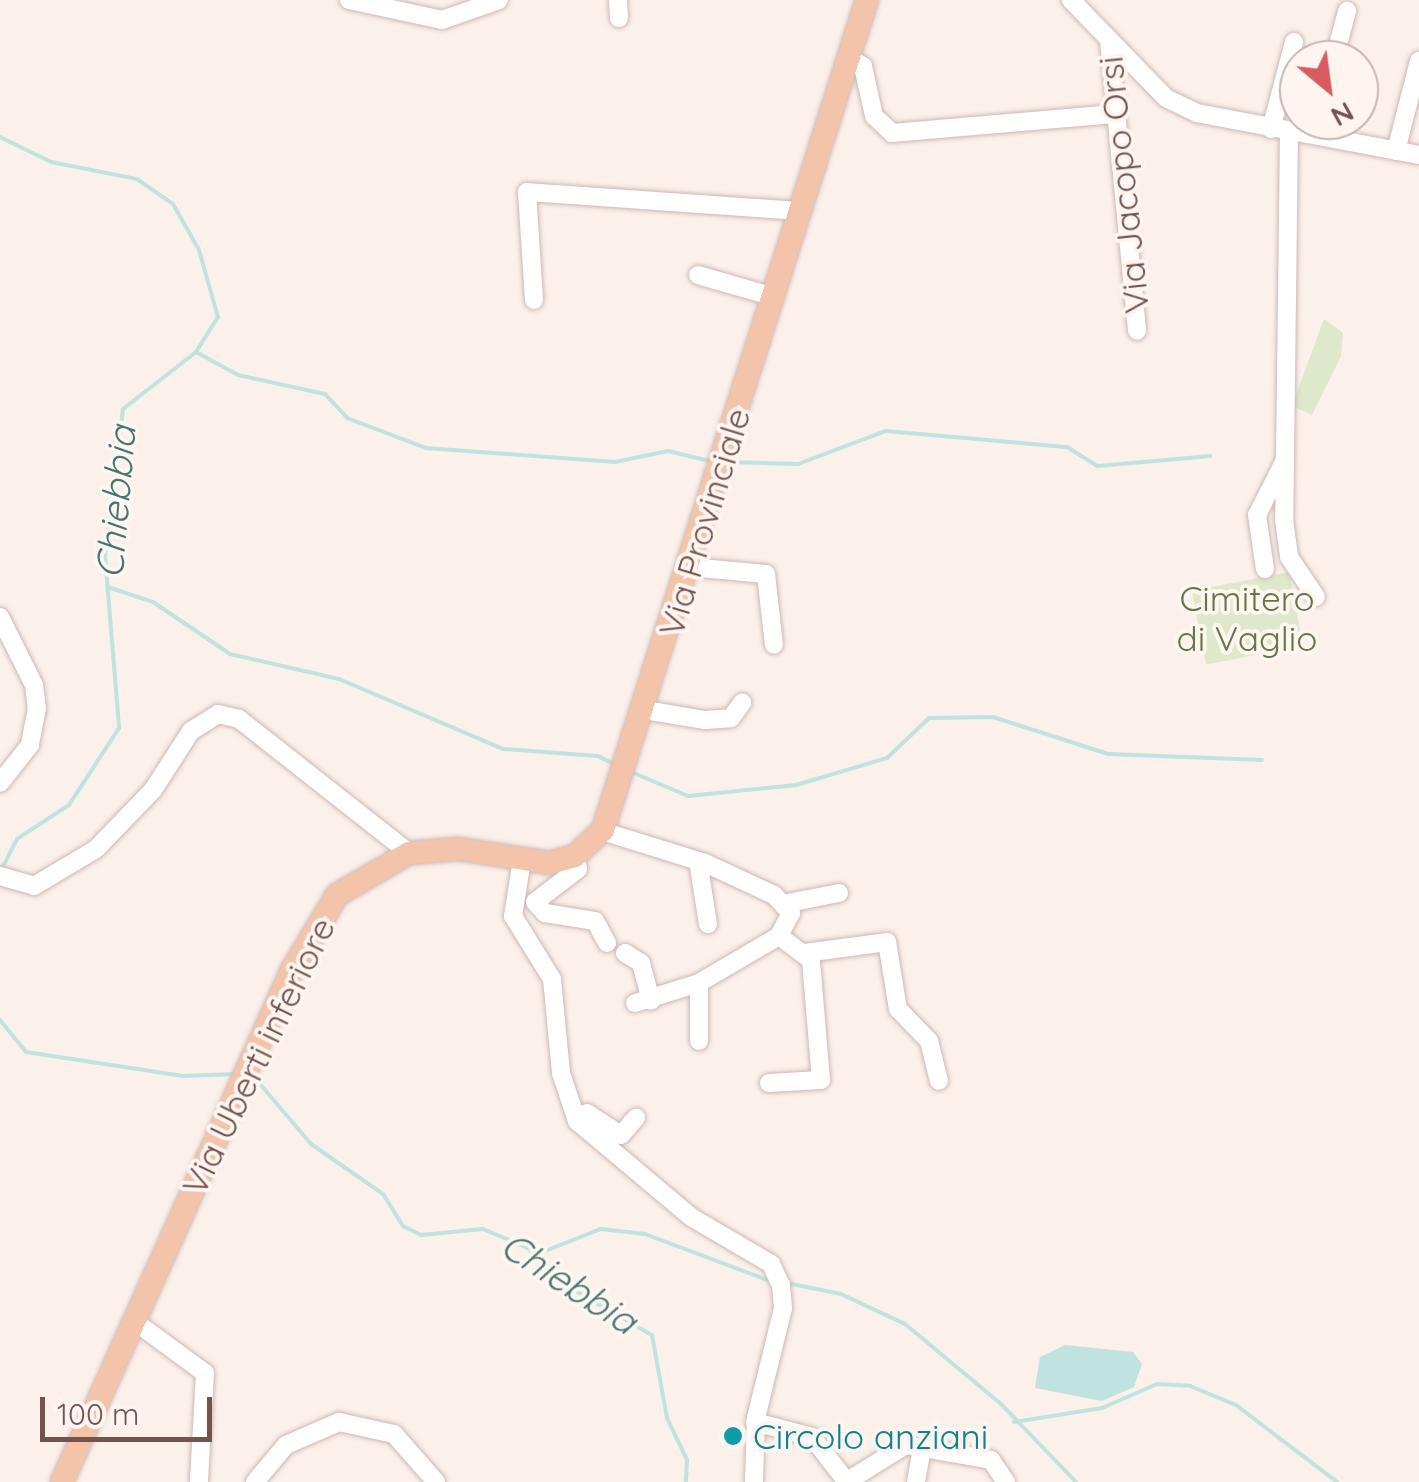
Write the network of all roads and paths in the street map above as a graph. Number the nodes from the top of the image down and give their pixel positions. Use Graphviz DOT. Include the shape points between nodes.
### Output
graph roads {
  1 [pos="348,0"];
  2 [pos="499,0"];
  3 [pos="867,0"];
  4 [pos="1071,0"];
  5 [pos="423,8"];
  6 [pos="1347,11"];
  7 [pos="1109,39"];
  8 [pos="1339,40"];
  9 [pos="849,58"];
  10 [pos="1419,61"];
  11 [pos="1114,114"];
  12 [pos="1279,130"];
  13 [pos="1280,140"];
  14 [pos="1358,140"];
  15 [pos="1396,151"];
  16 [pos="1419,155"];
  17 [pos="801,211"];
  18 [pos="698,275"];
  19 [pos="774,297"];
  20 [pos="534,300"];
  21 [pos="1137,331"];
  22 [pos="1285,460"];
  23 [pos="690,566"];
  24 [pos="1265,569"];
  25 [pos="1316,598"];
  26 [pos="0,617"];
  27 [pos="774,645"];
  28 [pos="742,703"];
  29 [pos="644,710"];
  30 [pos="0,783"];
  31 [pos="376,831"];
  32 [pos="602,831"];
  33 [pos="409,852"];
  34 [pos="575,856"];
  35 [pos="522,860"];
  36 [pos="698,861"];
  37 [pos="373,868"];
  38 [pos="5,878"];
  39 [pos="839,892"];
  40 [pos="788,904"];
  41 [pos="708,924"];
  42 [pos="779,936"];
  43 [pos="607,943"];
  44 [pos="625,953"];
  45 [pos="805,953"];
  46 [pos="699,983"];
  47 [pos="699,1041"];
  48 [pos="939,1081"];
  49 [pos="769,1083"];
  50 [pos="565,1086"];
  51 [pos="636,1118"];
  52 [pos="134,1321"];
  53 [pos="755,1422"];
  54 [pos="922,1450"];
  55 [pos="62,1482"];
  56 [pos="198,1482"];
  57 [pos="255,1482"];
  58 [pos="436,1482"];
  59 [pos="754,1482"];
  60 [pos="846,1482"];
  61 [pos="916,1482"];
  62 [pos="1006,1482"];
  1 -- 5 [label="street"];
  2 -- 5 [label="street" via="464,17"];
  3 -- 9 [label="main road, Via Provinciale"];
  4 -- 7 [label="street"];
  6 -- 8 [label="street"];
  7 -- 11 [label="street, Via Jacopo Orsi"];
  7 -- 12 [label="street" via="1166,98"];
  9 -- 11 [label="street" via="863,66 874,116 892,134"];
  9 -- 17 [label="main road, Via Provinciale"];
  10 -- 15 [label="street"];
  11 -- 21 [label="street, Via Jacopo Orsi"];
  13 -- 22 [label="street"];
  14 -- 15 [label="street"];
  15 -- 16 [label="street"];
  17 -- 19 [label="main road, Via Provinciale"];
  17 -- 20 [label="street" via="527,192"];
  18 -- 19 [label="street"];
  19 -- 23 [label="main road, Via Provinciale"];
  22 -- 24 [label="street" via="1257,515"];
  22 -- 25 [label="street" via="1286,546"];
  23 -- 27 [label="street" via="766,574"];
  23 -- 29 [label="main road, Via Provinciale"];
  26 -- 30 [label="street" via="37,708 30,745"];
  28 -- 29 [label="street" via="731,718 705,720"];
  29 -- 32 [label="main road, Via Provinciale"];
  31 -- 33 [label="street"];
  31 -- 37 [label="street"];
  31 -- 38 [label="street" via="240,719 218,714 190,731 153,790 96,849 34,886"];
  32 -- 34 [label="main road"];
  32 -- 36 [label="street"];
  33 -- 35 [label="main road, Via Uberti inferiore" via="459,849"];
  33 -- 37 [label="main road, Via Uberti inferiore"];
  34 -- 35 [label="main road, Via Uberti inferiore"];
  34 -- 43 [label="street" via="578,869 535,902 545,913 595,922"];
  35 -- 50 [label="street" via="513,916 552,978"];
  36 -- 40 [label="street"];
  36 -- 41 [label="street"];
  37 -- 52 [label="main road, Via Uberti inferiore" via="338,895 292,970"];
  39 -- 40 [label="street"];
  40 -- 42 [label="street" via="791,913"];
  42 -- 45 [label="street" via="790,951"];
  42 -- 46 [label="street"];
  44 -- 46 [label="street" via="641,964 643,1002"];
  45 -- 48 [label="street" via="886,942 898,1009 936,1052"];
  45 -- 49 [label="street" via="822,1080"];
  46 -- 47 [label="street"];
  50 -- 51 [label="street" via="602,1129 621,1135"];
  50 -- 53 [label="street" via="577,1121 609,1156 776,1272 782,1291"];
  52 -- 55 [label="main road, Via Uberti inferiore"];
  52 -- 56 [label="street" via="204,1373"];
  53 -- 59 [label="street"];
  53 -- 60 [label="street" via="812,1437"];
  54 -- 60 [label="street" via="906,1444"];
  54 -- 61 [label="street"];
  54 -- 62 [label="street" via="991,1460"];
  57 -- 58 [label="street" via="286,1445 340,1422 394,1434"];
}
